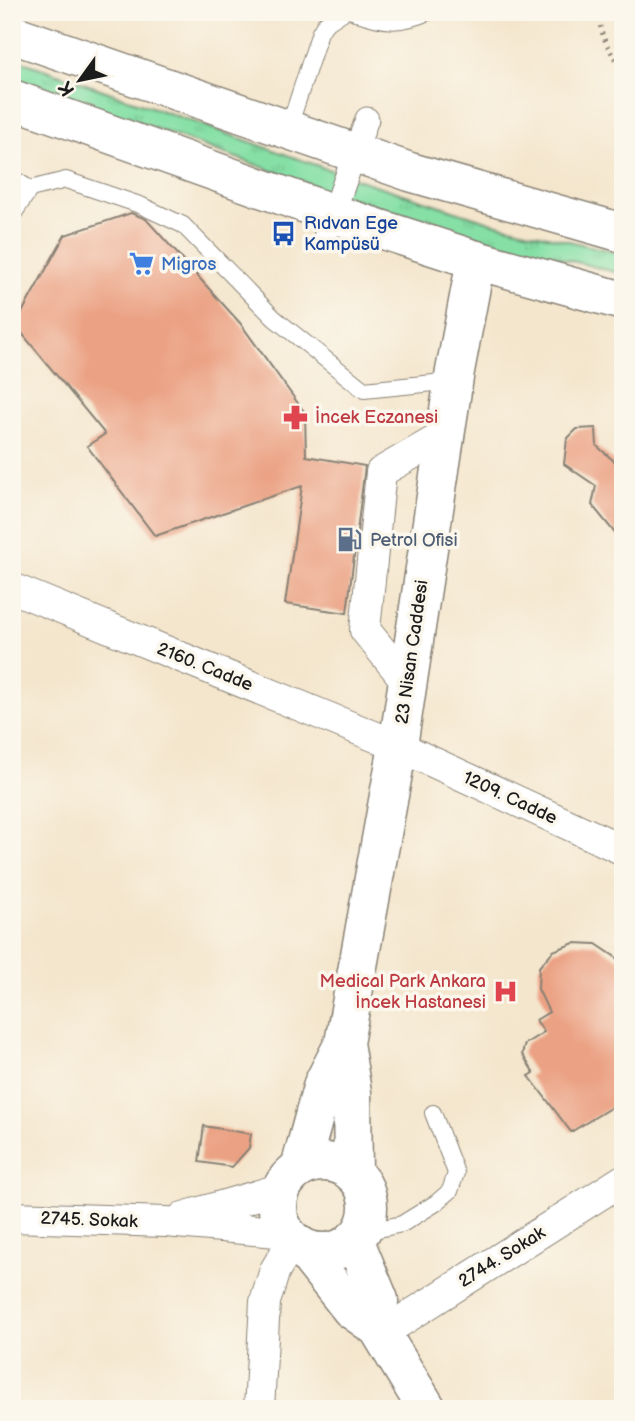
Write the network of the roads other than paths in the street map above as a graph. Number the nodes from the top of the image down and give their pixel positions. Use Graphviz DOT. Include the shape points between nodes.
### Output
graph roads {
  1 [pos="343,12"];
  2 [pos="355,12"];
  3 [pos="428,12"];
  4 [pos="12,34"];
  5 [pos="12,99"];
  6 [pos="288,130"];
  7 [pos="361,136"];
  8 [pos="12,178"];
  9 [pos="30,189"];
  10 [pos="12,216"];
  11 [pos="330,225"];
  12 [pos="623,233"];
  13 [pos="476,260"];
  14 [pos="623,301"];
  15 [pos="454,381"];
  16 [pos="445,435"];
  17 [pos="12,588"];
  18 [pos="407,682"];
  19 [pos="398,746"];
  20 [pos="623,849"];
  21 [pos="344,1044"];
  22 [pos="433,1113"];
  23 [pos="353,1174"];
  24 [pos="292,1178"];
  25 [pos="623,1180"];
  26 [pos="12,1217"];
  27 [pos="166,1222"];
  28 [pos="357,1236"];
  29 [pos="294,1240"];
  30 [pos="379,1331"];
  31 [pos="259,1409"];
  32 [pos="427,1409"];
  1 -- 6 [label="lane" via="320,32"];
  2 -- 3 [label="lane" via="384,22"];
  4 -- 6 [label="main road"];
  5 -- 11 [label="main road"];
  6 -- 7 [label="main road"];
  7 -- 11 [label="street"];
  7 -- 12 [label="main road" via="410,172"];
  8 -- 9 [label="lane"];
  9 -- 10 [label="lane"];
  9 -- 15 [label="lane" via="66,180 183,225 274,318 364,390"];
  11 -- 13 [label="main road"];
  13 -- 14 [label="main road"];
  13 -- 15 [label="main road, 23 Nisan Caddesi"];
  15 -- 16 [label="main road, 23 Nisan Caddesi"];
  16 -- 18 [label="main road, 23 Nisan Caddesi"];
  16 -- 18 [label="street" via="381,472 365,630"];
  17 -- 19 [label="street, 2160. Cadde"];
  18 -- 19 [label="main road, 23 Nisan Caddesi"];
  19 -- 20 [label="street, 1209. Cadde"];
  19 -- 21 [label="main road, 23 Nisan Caddesi"];
  21 -- 23 [label="main road, 23 Nisan Caddesi" via="352,1092"];
  21 -- 24 [label="main road, 23 Nisan Caddesi" via="323,1084"];
  22 -- 28 [label="lane" via="456,1173 450,1191 402,1224"];
  23 -- 24 [label="main road" via="341,1166 313,1163"];
  23 -- 28 [label="main road" via="367,1198 366,1221"];
  24 -- 27 [label="street, 2745. Sokak"];
  24 -- 29 [label="main road" via="279,1211"];
  25 -- 30 [label="street, 2744. Sokak"];
  26 -- 27 [label="street, 2745. Sokak"];
  27 -- 29 [label="street, 2745. Sokak"];
  28 -- 29 [label="main road" via="327,1252 313,1251"];
  28 -- 30 [label="main road" via="379,1300"];
  29 -- 30 [label="main road" via="351,1309"];
  29 -- 31 [label="street" via="275,1270 265,1302"];
  30 -- 32 [label="main road"];
}
